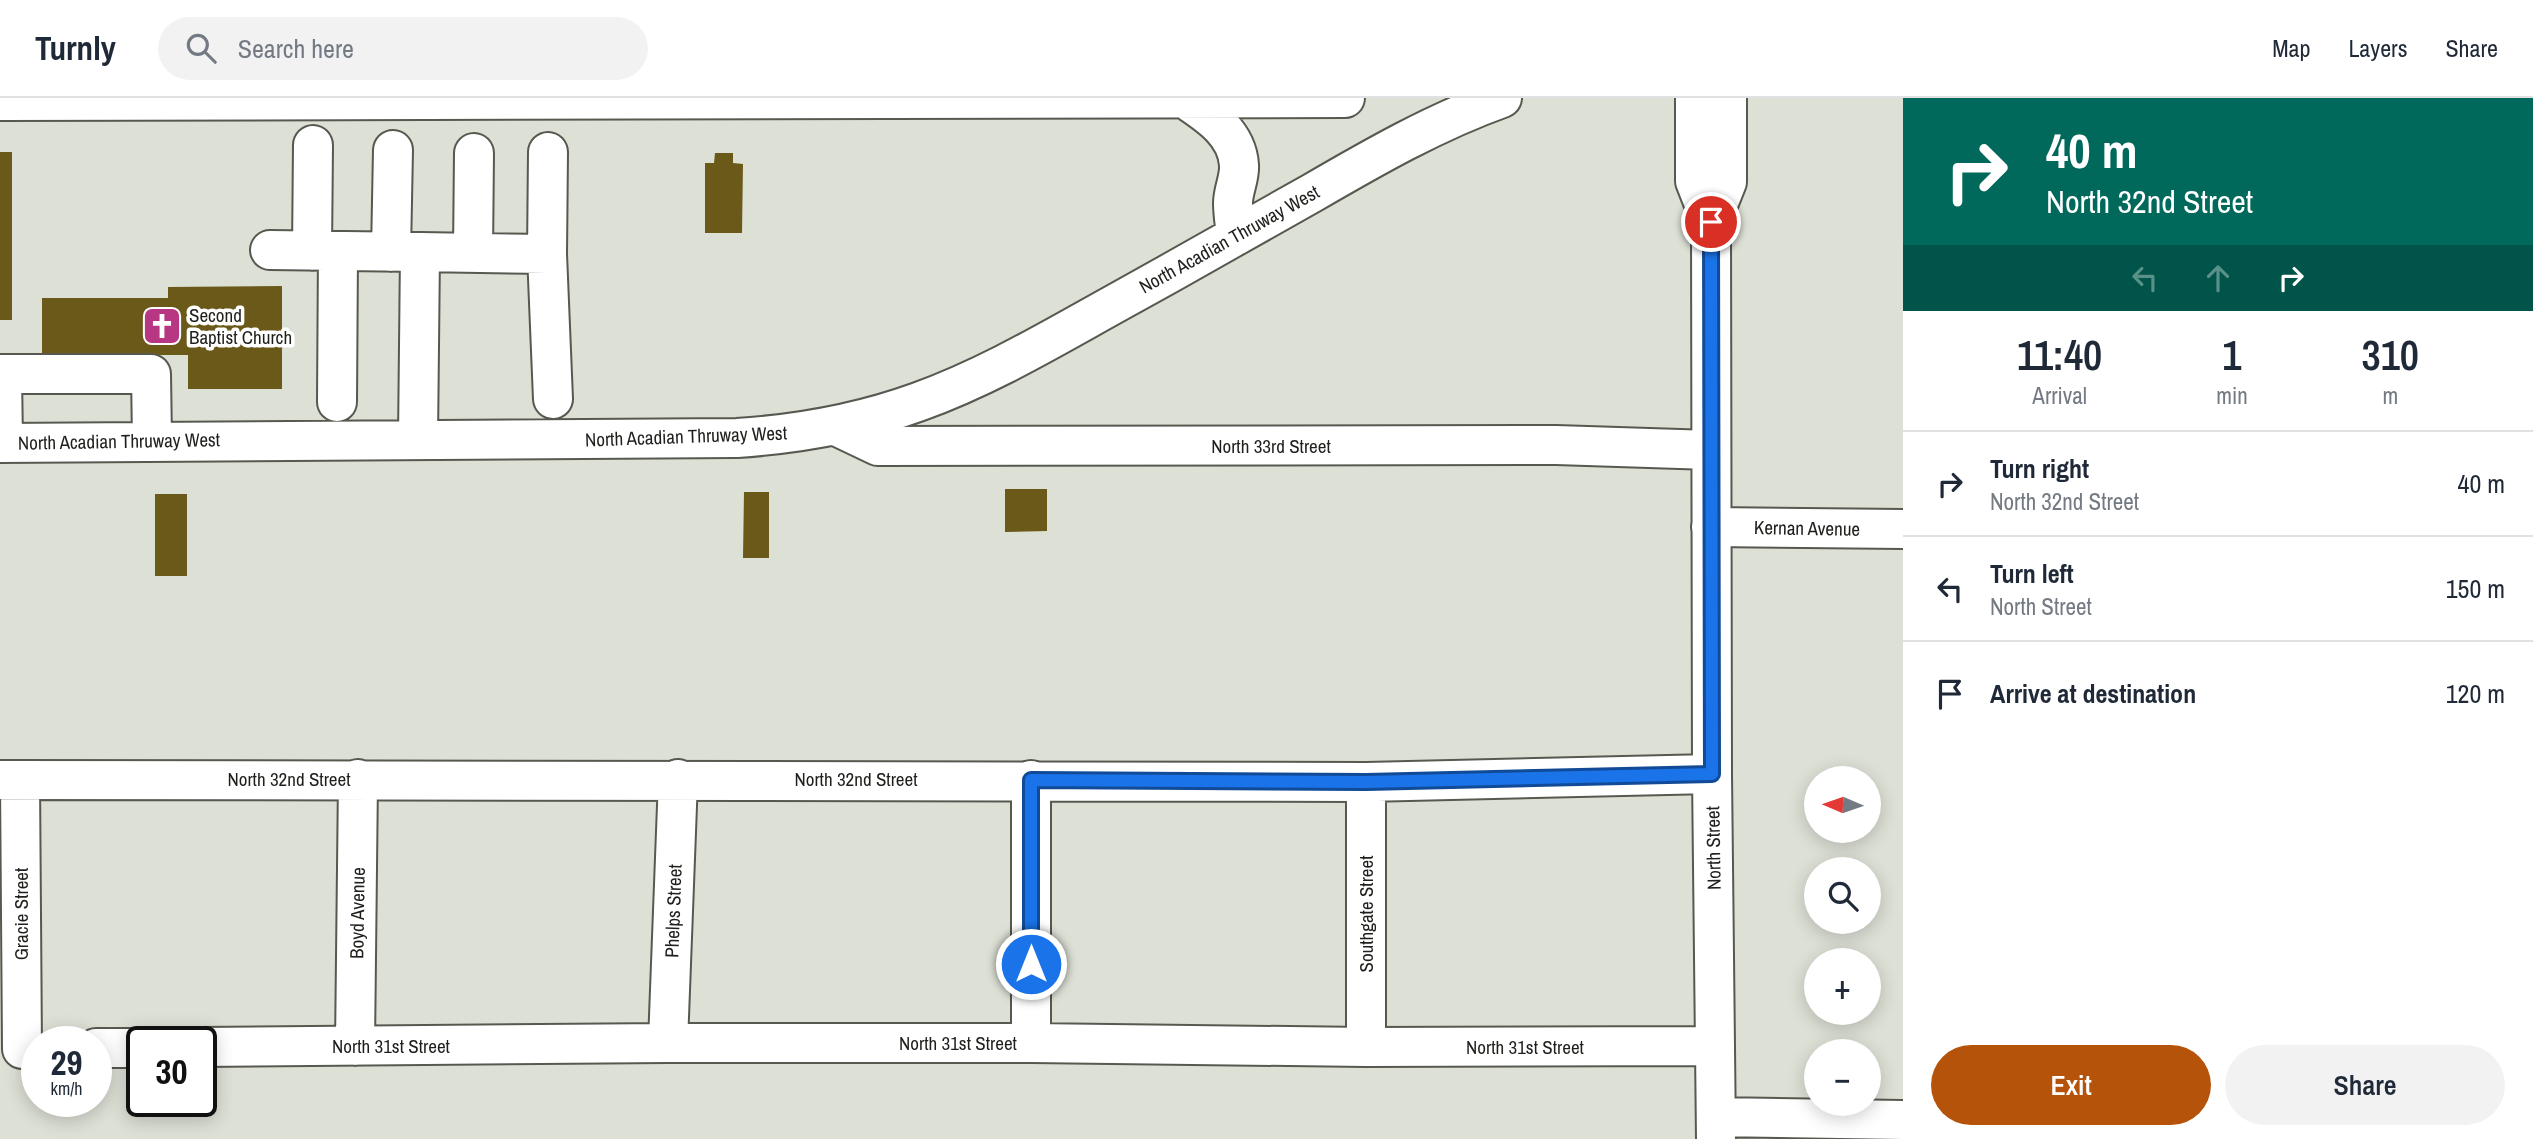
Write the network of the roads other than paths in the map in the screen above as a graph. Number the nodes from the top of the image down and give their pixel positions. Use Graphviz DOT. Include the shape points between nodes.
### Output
graph roads {
  1 [pos="1345,98"];
  2 [pos="1502,98"];
  3 [pos="1678,98"];
  4 [pos="1727,98"];
  5 [pos="582,99"];
  6 [pos="1185,99"];
  7 [pos="0,101"];
  8 [pos="1695,116"];
  9 [pos="313,145"];
  10 [pos="393,150"];
  11 [pos="548,152"];
  12 [pos="474,153"];
  13 [pos="1711,222"];
  14 [pos="1236,236"];
  15 [pos="270,250"];
  16 [pos="325,251"];
  17 [pos="405,252"];
  18 [pos="472,253"];
  19 [pos="547,254"];
  20 [pos="1,374"];
  21 [pos="553,399"];
  22 [pos="337,402"];
  23 [pos="836,426"];
  24 [pos="152,440"];
  25 [pos="418,440"];
  26 [pos="1,443"];
  27 [pos="1712,450"];
  28 [pos="1711,527"];
  29 [pos="1903,529"];
  30 [pos="1712,774"];
  31 [pos="358,779"];
  32 [pos="678,779"];
  33 [pos="10,780"];
  34 [pos="1031,780"];
  35 [pos="1366,782"];
  36 [pos="1031,1043"];
  37 [pos="668,1044"];
  38 [pos="355,1046"];
  39 [pos="1715,1046"];
  40 [pos="1367,1047"];
  41 [pos="217,1048"];
  42 [pos="20,1049"];
  43 [pos="1894,1126"];
  44 [pos="1716,1128"];
  45 [pos="1804,1129"];
  1 -- 6 [label="street"];
  2 -- 14 [label="street, North Acadian Thruway West" via="1408,138"];
  3 -- 8 [label="street"];
  4 -- 13 [label="street, North Street" via="1727,181"];
  5 -- 6 [label="street"];
  5 -- 7 [label="street"];
  6 -- 14 [label="street" via="1213,118 1233,144 1239,163 1233,199"];
  8 -- 13 [label="street, North Street" via="1695,181"];
  9 -- 16 [label="street"];
  10 -- 17 [label="street"];
  11 -- 19 [label="street"];
  12 -- 18 [label="street"];
  13 -- 27 [label="street, North Street"];
  14 -- 23 [label="street, North Acadian Thruway West" via="952,389"];
  15 -- 16 [label="street"];
  16 -- 17 [label="street"];
  16 -- 22 [label="street"];
  17 -- 18 [label="street"];
  17 -- 25 [label="street"];
  18 -- 19 [label="street"];
  19 -- 21 [label="street"];
  20 -- 24 [label="street" via="151,374"];
  20 -- 26 [label="street"];
  23 -- 25 [label="street, North Acadian Thruway West" via="737,438"];
  23 -- 27 [label="street, North 33rd Street" via="878,446 1556,445"];
  24 -- 25 [label="street, North Acadian Thruway West"];
  24 -- 26 [label="street, North Acadian Thruway West"];
  27 -- 28 [label="street, North Street"];
  28 -- 29 [label="street, Kernan Avenue"];
  28 -- 30 [label="street, North Street"];
  30 -- 35 [label="street, North 32nd Street"];
  30 -- 39 [label="street, North Street"];
  31 -- 32 [label="street, North 32nd Street"];
  31 -- 33 [label="street, North 32nd Street"];
  31 -- 38 [label="street, Boyd Avenue"];
  32 -- 34 [label="street, North 32nd Street"];
  32 -- 37 [label="street, Phelps Street"];
  33 -- 42 [label="street, Gracie Street"];
  34 -- 35 [label="street, North 32nd Street"];
  34 -- 36 [label="street"];
  35 -- 40 [label="street, Southgate Street"];
  36 -- 37 [label="street, North 31st Street"];
  36 -- 40 [label="street, North 31st Street"];
  37 -- 38 [label="street, North 31st Street"];
  38 -- 41 [label="street, North 31st Street"];
  39 -- 40 [label="street, North 31st Street"];
  39 -- 44 [label="street, North Street"];
  43 -- 45 [label="street"];
  44 -- 45 [label="street"];
}
